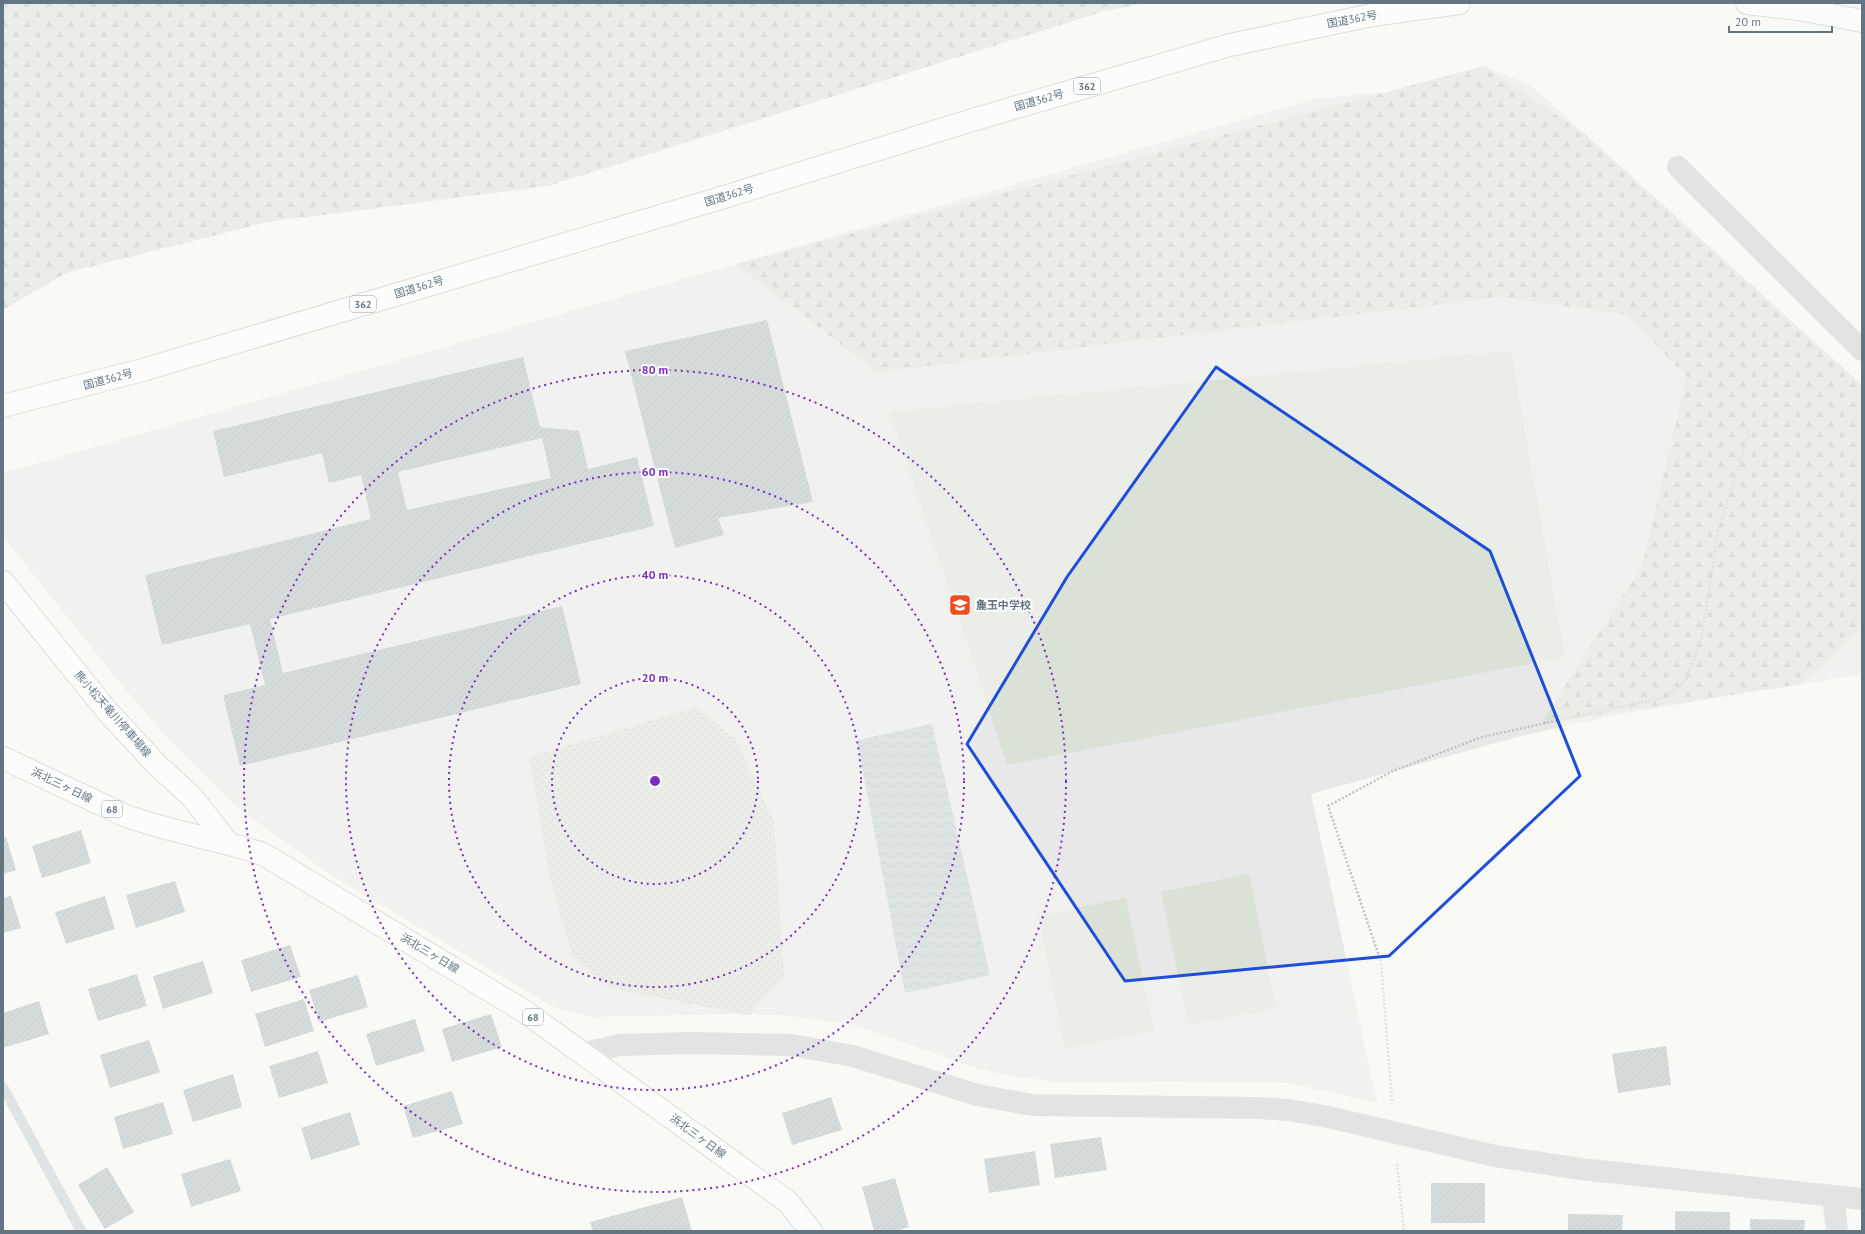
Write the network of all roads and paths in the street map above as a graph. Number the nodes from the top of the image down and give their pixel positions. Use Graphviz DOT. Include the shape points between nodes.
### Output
graph roads {
  1 [pos="1459,3"];
  2 [pos="1747,3"];
  3 [pos="1862,21"];
  4 [pos="1678,167"];
  5 [pos="1862,350"];
  6 [pos="3,406"];
  7 [pos="1750,429"];
  8 [pos="3,582"];
  9 [pos="3,758"];
  10 [pos="227,842"];
  11 [pos="584,1053"];
  12 [pos="1394,1132"];
  13 [pos="1833,1196"];
  14 [pos="1862,1199"];
  15 [pos="811,1231"];
  16 [pos="1404,1231"];
  17 [pos="1837,1231"];
  1 -- 6 [label="main road, 国道362号 / 362" via="1372,15 1230,45 146,369"];
  2 -- 3 [label="main road" via="1799,9"];
  4 -- 5 [label="street"];
  7 -- 12 [label="path" via="1718,532 1702,635 1686,680 1666,697 1482,737 1392,771 1328,806 1381,962"];
  8 -- 10 [label="main road, 熊小松天竜川停車場線" via="108,712 157,765 193,798"];
  9 -- 10 [label="main road, 浜北三ヶ日線 / 68" via="126,816"];
  10 -- 11 [label="main road, 浜北三ヶ日線 / 68" via="263,854 524,1011"];
  11 -- 12 [label="street" via="620,1045 791,1045 853,1056 977,1095 1033,1105 1266,1108 1324,1116"];
  11 -- 15 [label="main road, 浜北三ヶ日線 / 68" via="788,1202"];
  12 -- 13 [label="street" via="1495,1156 1581,1169"];
  12 -- 16 [label="path"];
  13 -- 14 [label="street"];
  13 -- 17 [label="street"];
}
